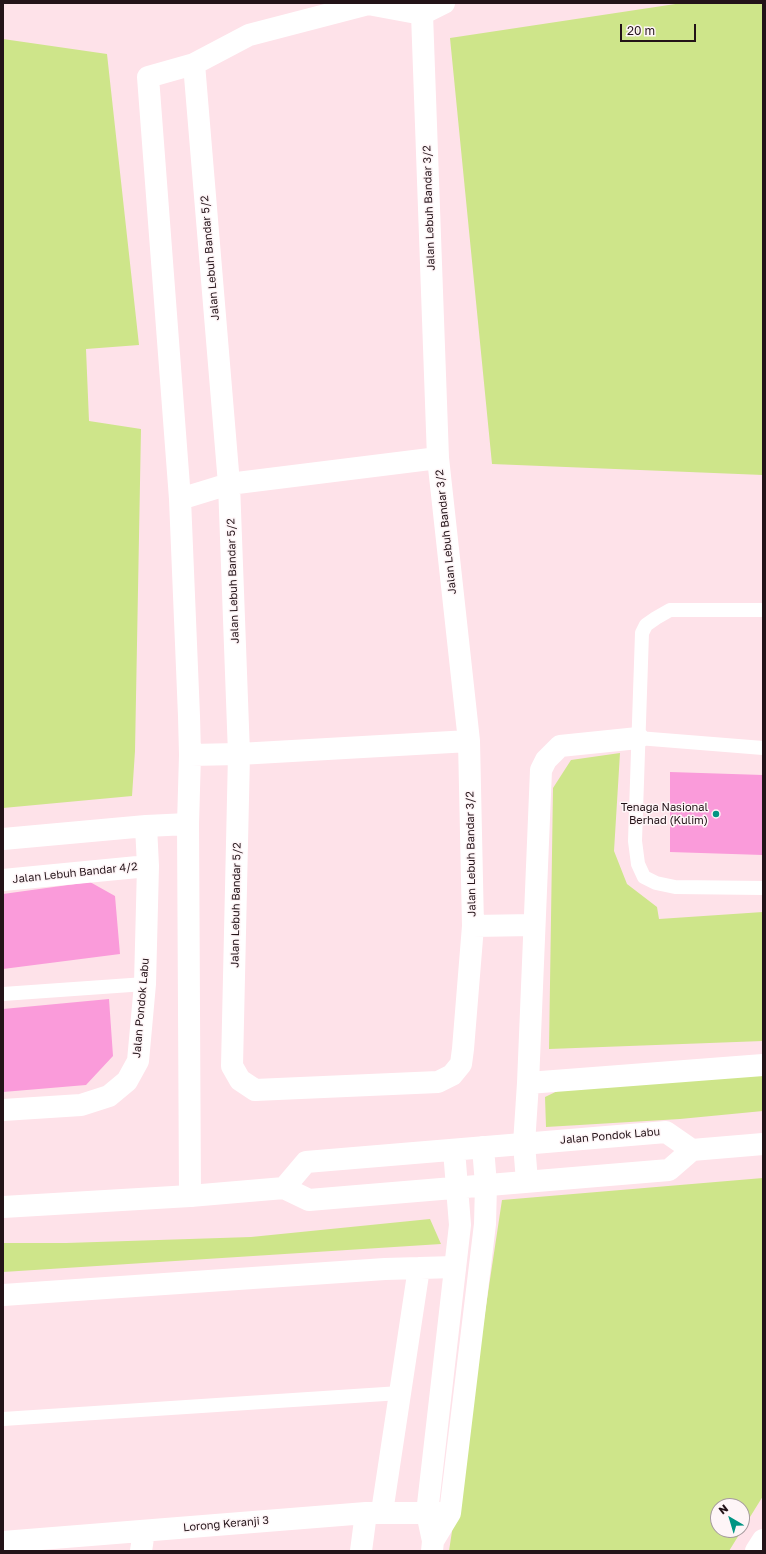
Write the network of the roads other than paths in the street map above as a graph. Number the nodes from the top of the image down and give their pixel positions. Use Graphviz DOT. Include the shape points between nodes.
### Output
graph roads {
  1 [pos="444,3"];
  2 [pos="422,14"];
  3 [pos="194,64"];
  4 [pos="438,458"];
  5 [pos="229,484"];
  6 [pos="180,499"];
  7 [pos="763,610"];
  8 [pos="638,738"];
  9 [pos="469,741"];
  10 [pos="763,748"];
  11 [pos="239,754"];
  12 [pos="190,755"];
  13 [pos="188,824"];
  14 [pos="146,826"];
  15 [pos="3,839"];
  16 [pos="148,866"];
  17 [pos="3,880"];
  18 [pos="763,888"];
  19 [pos="534,925"];
  20 [pos="473,926"];
  21 [pos="145,984"];
  22 [pos="3,994"];
  23 [pos="763,1065"];
  24 [pos="528,1083"];
  25 [pos="255,1090"];
  26 [pos="3,1110"];
  27 [pos="524,1144"];
  28 [pos="763,1144"];
  29 [pos="483,1147"];
  30 [pos="454,1150"];
  31 [pos="692,1150"];
  32 [pos="527,1182"];
  33 [pos="486,1185"];
  34 [pos="284,1188"];
  35 [pos="457,1188"];
  36 [pos="190,1196"];
  37 [pos="3,1207"];
  38 [pos="455,1267"];
  39 [pos="419,1268"];
  40 [pos="3,1295"];
  41 [pos="400,1393"];
  42 [pos="3,1419"];
  43 [pos="374,1513"];
  44 [pos="427,1513"];
  45 [pos="450,1513"];
  46 [pos="763,1540"];
  47 [pos="142,1541"];
  48 [pos="3,1542"];
  49 [pos="432,1546"];
  50 [pos="362,1551"];
  51 [pos="756,1551"];
  1 -- 2 [label="street"];
  2 -- 3 [label="street" via="368,4 248,35"];
  2 -- 4 [label="street, Jalan Lebuh Bandar 3/2"];
  3 -- 5 [label="street, Jalan Lebuh Bandar 5/2"];
  3 -- 6 [label="street" via="148,77"];
  4 -- 5 [label="street"];
  4 -- 9 [label="street, Jalan Lebuh Bandar 3/2"];
  5 -- 6 [label="street"];
  5 -- 11 [label="street, Jalan Lebuh Bandar 5/2"];
  6 -- 12 [label="street"];
  7 -- 8 [label="lane" via="670,610 646,625 642,633"];
  8 -- 10 [label="lane"];
  8 -- 18 [label="lane" via="635,841 638,864 644,877 656,883 675,887"];
  8 -- 19 [label="street" via="560,746 546,760 541,770"];
  9 -- 11 [label="street"];
  9 -- 20 [label="street, Jalan Lebuh Bandar 3/2"];
  11 -- 12 [label="street"];
  11 -- 25 [label="street, Jalan Lebuh Bandar 5/2" via="232,1066 240,1080"];
  12 -- 13 [label="street"];
  13 -- 14 [label="street"];
  13 -- 36 [label="street"];
  14 -- 15 [label="street"];
  14 -- 16 [label="street, Jalan Pondok Labu"];
  16 -- 17 [label="street, Jalan Lebuh Bandar 4/2"];
  16 -- 21 [label="street, Jalan Pondok Labu"];
  19 -- 20 [label="street"];
  19 -- 24 [label="street"];
  20 -- 25 [label="street, Jalan Lebuh Bandar 3/2" via="461,1064 452,1075 438,1082"];
  21 -- 22 [label="lane"];
  21 -- 26 [label="street, Jalan Pondok Labu" via="138,1061 127,1081 109,1096 81,1105"];
  23 -- 24 [label="street"];
  24 -- 27 [label="street"];
  27 -- 29 [label="street, Jalan Pondok Labu"];
  27 -- 31 [label="street, Jalan Pondok Labu" via="666,1132"];
  27 -- 32 [label="street"];
  28 -- 31 [label="street"];
  29 -- 30 [label="street, Jalan Pondok Labu"];
  29 -- 33 [label="street"];
  30 -- 34 [label="street, Jalan Pondok Labu" via="306,1162"];
  30 -- 35 [label="street"];
  31 -- 32 [label="street" via="669,1170"];
  32 -- 33 [label="street"];
  33 -- 35 [label="street"];
  33 -- 45 [label="street" via="485,1224"];
  34 -- 35 [label="street" via="309,1200"];
  34 -- 36 [label="street"];
  35 -- 38 [label="street" via="460,1225"];
  36 -- 37 [label="street"];
  38 -- 39 [label="street"];
  38 -- 44 [label="street"];
  39 -- 40 [label="street"];
  39 -- 41 [label="street"];
  41 -- 42 [label="lane"];
  41 -- 43 [label="street"];
  43 -- 44 [label="street, Lorong Keranji 3"];
  43 -- 47 [label="street, Lorong Keranji 3"];
  43 -- 50 [label="street"];
  44 -- 45 [label="street, Lorong Keranji 3"];
  44 -- 49 [label="street"];
  45 -- 49 [label="street"];
  46 -- 51 [label="street"];
  47 -- 48 [label="street, Lorong Keranji 3"];
}
